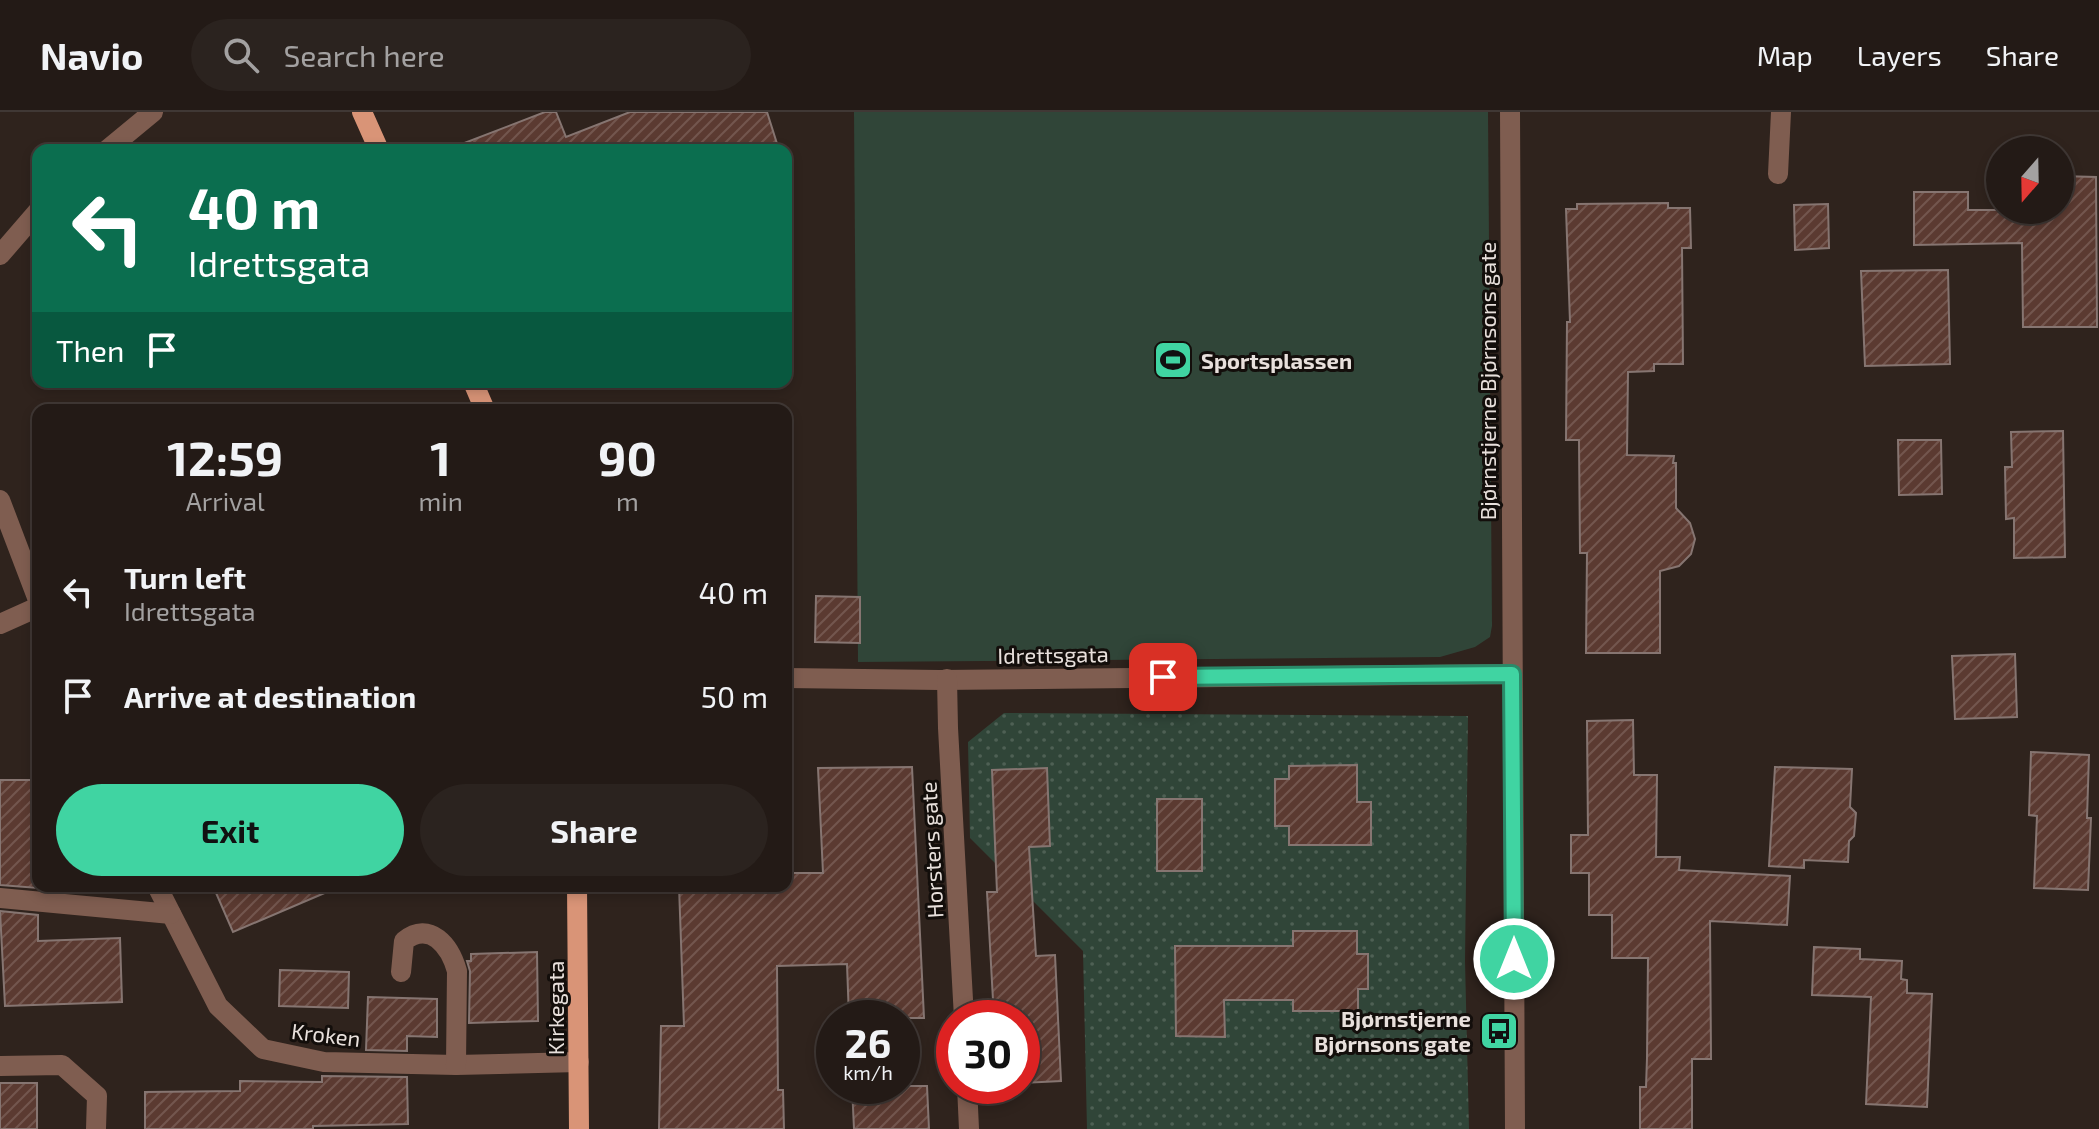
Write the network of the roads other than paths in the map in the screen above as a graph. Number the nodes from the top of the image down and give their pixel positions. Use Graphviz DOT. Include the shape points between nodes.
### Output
graph roads {
  1 [pos="153,112"];
  2 [pos="362,112"];
  3 [pos="1510,112"];
  4 [pos="1781,112"];
  5 [pos="114,144"];
  6 [pos="376,144"];
  7 [pos="1778,174"];
  8 [pos="32,218"];
  9 [pos="0,255"];
  10 [pos="0,500"];
  11 [pos="32,584"];
  12 [pos="32,610"];
  13 [pos="0,624"];
  14 [pos="1512,674"];
  15 [pos="792,678"];
  16 [pos="947,679"];
  17 [pos="160,892"];
  18 [pos="577,892"];
  19 [pos="0,898"];
  20 [pos="171,914"];
  21 [pos="401,972"];
  22 [pos="963,1000"];
  23 [pos="579,1062"];
  24 [pos="456,1065"];
  25 [pos="0,1066"];
  26 [pos="968,1104"];
  27 [pos="96,1129"];
  28 [pos="579,1129"];
  29 [pos="969,1129"];
  30 [pos="1515,1129"];
  1 -- 5 [label="street"];
  2 -- 6 [label="main road"];
  3 -- 14 [label="street, Bjørnstjerne Bjørnsons gate"];
  4 -- 7 [label="street"];
  8 -- 9 [label="street"];
  10 -- 11 [label="street"];
  12 -- 13 [label="street"];
  14 -- 16 [label="street, Idrettsgata"];
  14 -- 30 [label="street, Bjørnstjerne Bjørnsons gate"];
  15 -- 16 [label="street, Idrettsgata"];
  16 -- 22 [label="street, Horsters gate"];
  17 -- 20 [label="street, Kroken"];
  18 -- 23 [label="main road, Kirkegata"];
  19 -- 20 [label="street"];
  20 -- 24 [label="street, Kroken" via="218,1006 263,1049 324,1062"];
  21 -- 24 [label="street" via="404,941 414,934 438,938 453,956"];
  23 -- 24 [label="street, Kroken"];
  23 -- 28 [label="main road, Kirkegata"];
  25 -- 27 [label="street" via="62,1065 97,1096"];
  26 -- 29 [label="street"];
}
